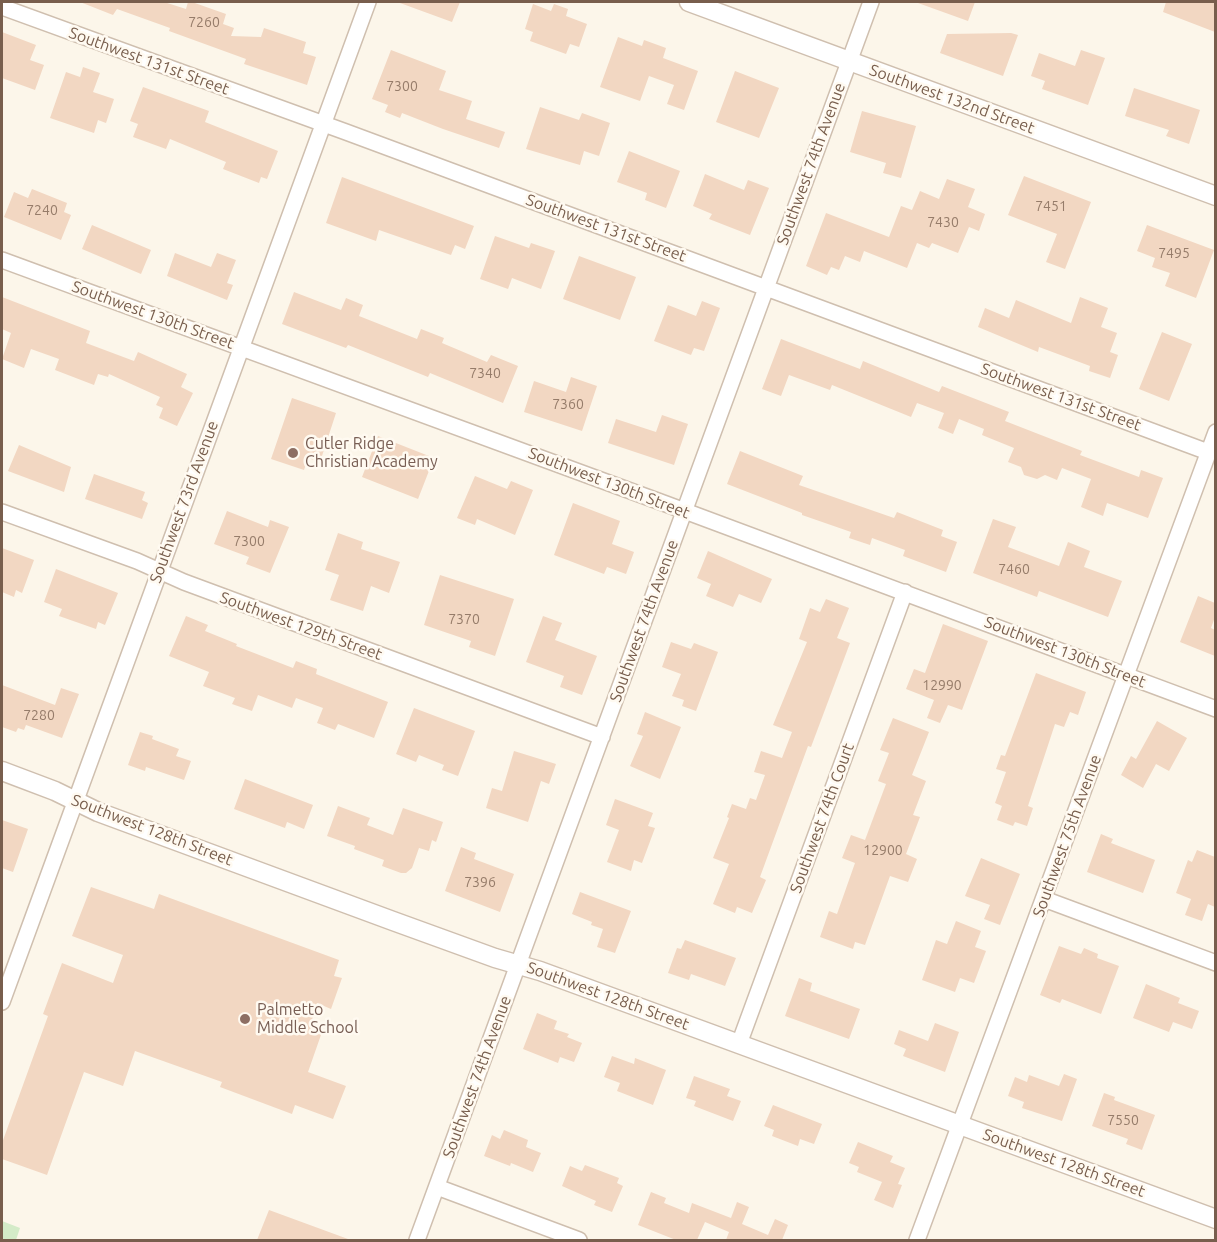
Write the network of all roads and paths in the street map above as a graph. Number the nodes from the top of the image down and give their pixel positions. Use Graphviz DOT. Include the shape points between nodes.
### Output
graph roads {
  1 [pos="368,2"];
  2 [pos="689,2"];
  3 [pos="871,2"];
  4 [pos="2,7"];
  5 [pos="849,61"];
  6 [pos="324,124"];
  7 [pos="1215,196"];
  8 [pos="2,260"];
  9 [pos="766,287"];
  10 [pos="241,347"];
  11 [pos="1215,432"];
  12 [pos="1208,452"];
  13 [pos="684,511"];
  14 [pos="2,512"];
  15 [pos="159,571"];
  16 [pos="905,592"];
  17 [pos="1126,674"];
  18 [pos="1215,709"];
  19 [pos="602,737"];
  20 [pos="2,771"];
  21 [pos="75,801"];
  22 [pos="1044,899"];
  23 [pos="1215,963"];
  24 [pos="518,964"];
  25 [pos="2,1002"];
  26 [pos="739,1044"];
  27 [pos="961,1125"];
  28 [pos="436,1187"];
  29 [pos="1215,1219"];
  30 [pos="417,1240"];
  31 [pos="579,1240"];
  32 [pos="917,1240"];
  1 -- 6 [label="street, Southwest 73rd Avenue"];
  2 -- 5 [label="street, Southwest 132nd Street"];
  3 -- 5 [label="street, Southwest 74th Avenue"];
  4 -- 6 [label="street, Southwest 131st Street"];
  5 -- 7 [label="street, Southwest 132nd Street"];
  5 -- 9 [label="street, Southwest 74th Avenue"];
  6 -- 9 [label="street, Southwest 131st Street"];
  6 -- 10 [label="street, Southwest 73rd Avenue"];
  8 -- 10 [label="street, Southwest 130th Street"];
  9 -- 12 [label="street, Southwest 131st Street"];
  9 -- 13 [label="street, Southwest 74th Avenue"];
  10 -- 13 [label="street, Southwest 130th Street"];
  10 -- 15 [label="street, Southwest 73rd Avenue"];
  11 -- 12 [label="street, Southwest 75th Avenue"];
  12 -- 17 [label="street, Southwest 75th Avenue"];
  13 -- 16 [label="street, Southwest 130th Street"];
  13 -- 19 [label="street, Southwest 74th Avenue"];
  14 -- 15 [label="street, Southwest 129th Street"];
  15 -- 19 [label="street, Southwest 129th Street"];
  15 -- 21 [label="street, Southwest 73rd Avenue"];
  16 -- 17 [label="street, Southwest 130th Street"];
  16 -- 26 [label="street, Southwest 74th Court"];
  17 -- 18 [label="street, Southwest 130th Street"];
  17 -- 22 [label="street, Southwest 75th Avenue"];
  19 -- 24 [label="street, Southwest 74th Avenue"];
  20 -- 21 [label="street, Southwest 128th Street"];
  21 -- 24 [label="street, Southwest 128th Street"];
  21 -- 25 [label="street, Southwest 73rd Avenue"];
  22 -- 23 [label="street"];
  22 -- 27 [label="street, Southwest 75th Avenue"];
  24 -- 26 [label="street, Southwest 128th Street"];
  24 -- 28 [label="street, Southwest 74th Avenue"];
  26 -- 27 [label="street, Southwest 128th Street"];
  27 -- 29 [label="street, Southwest 128th Street"];
  27 -- 32 [label="street, Southwest 75th Avenue"];
  28 -- 30 [label="street, Southwest 74th Avenue"];
  28 -- 31 [label="street"];
}
